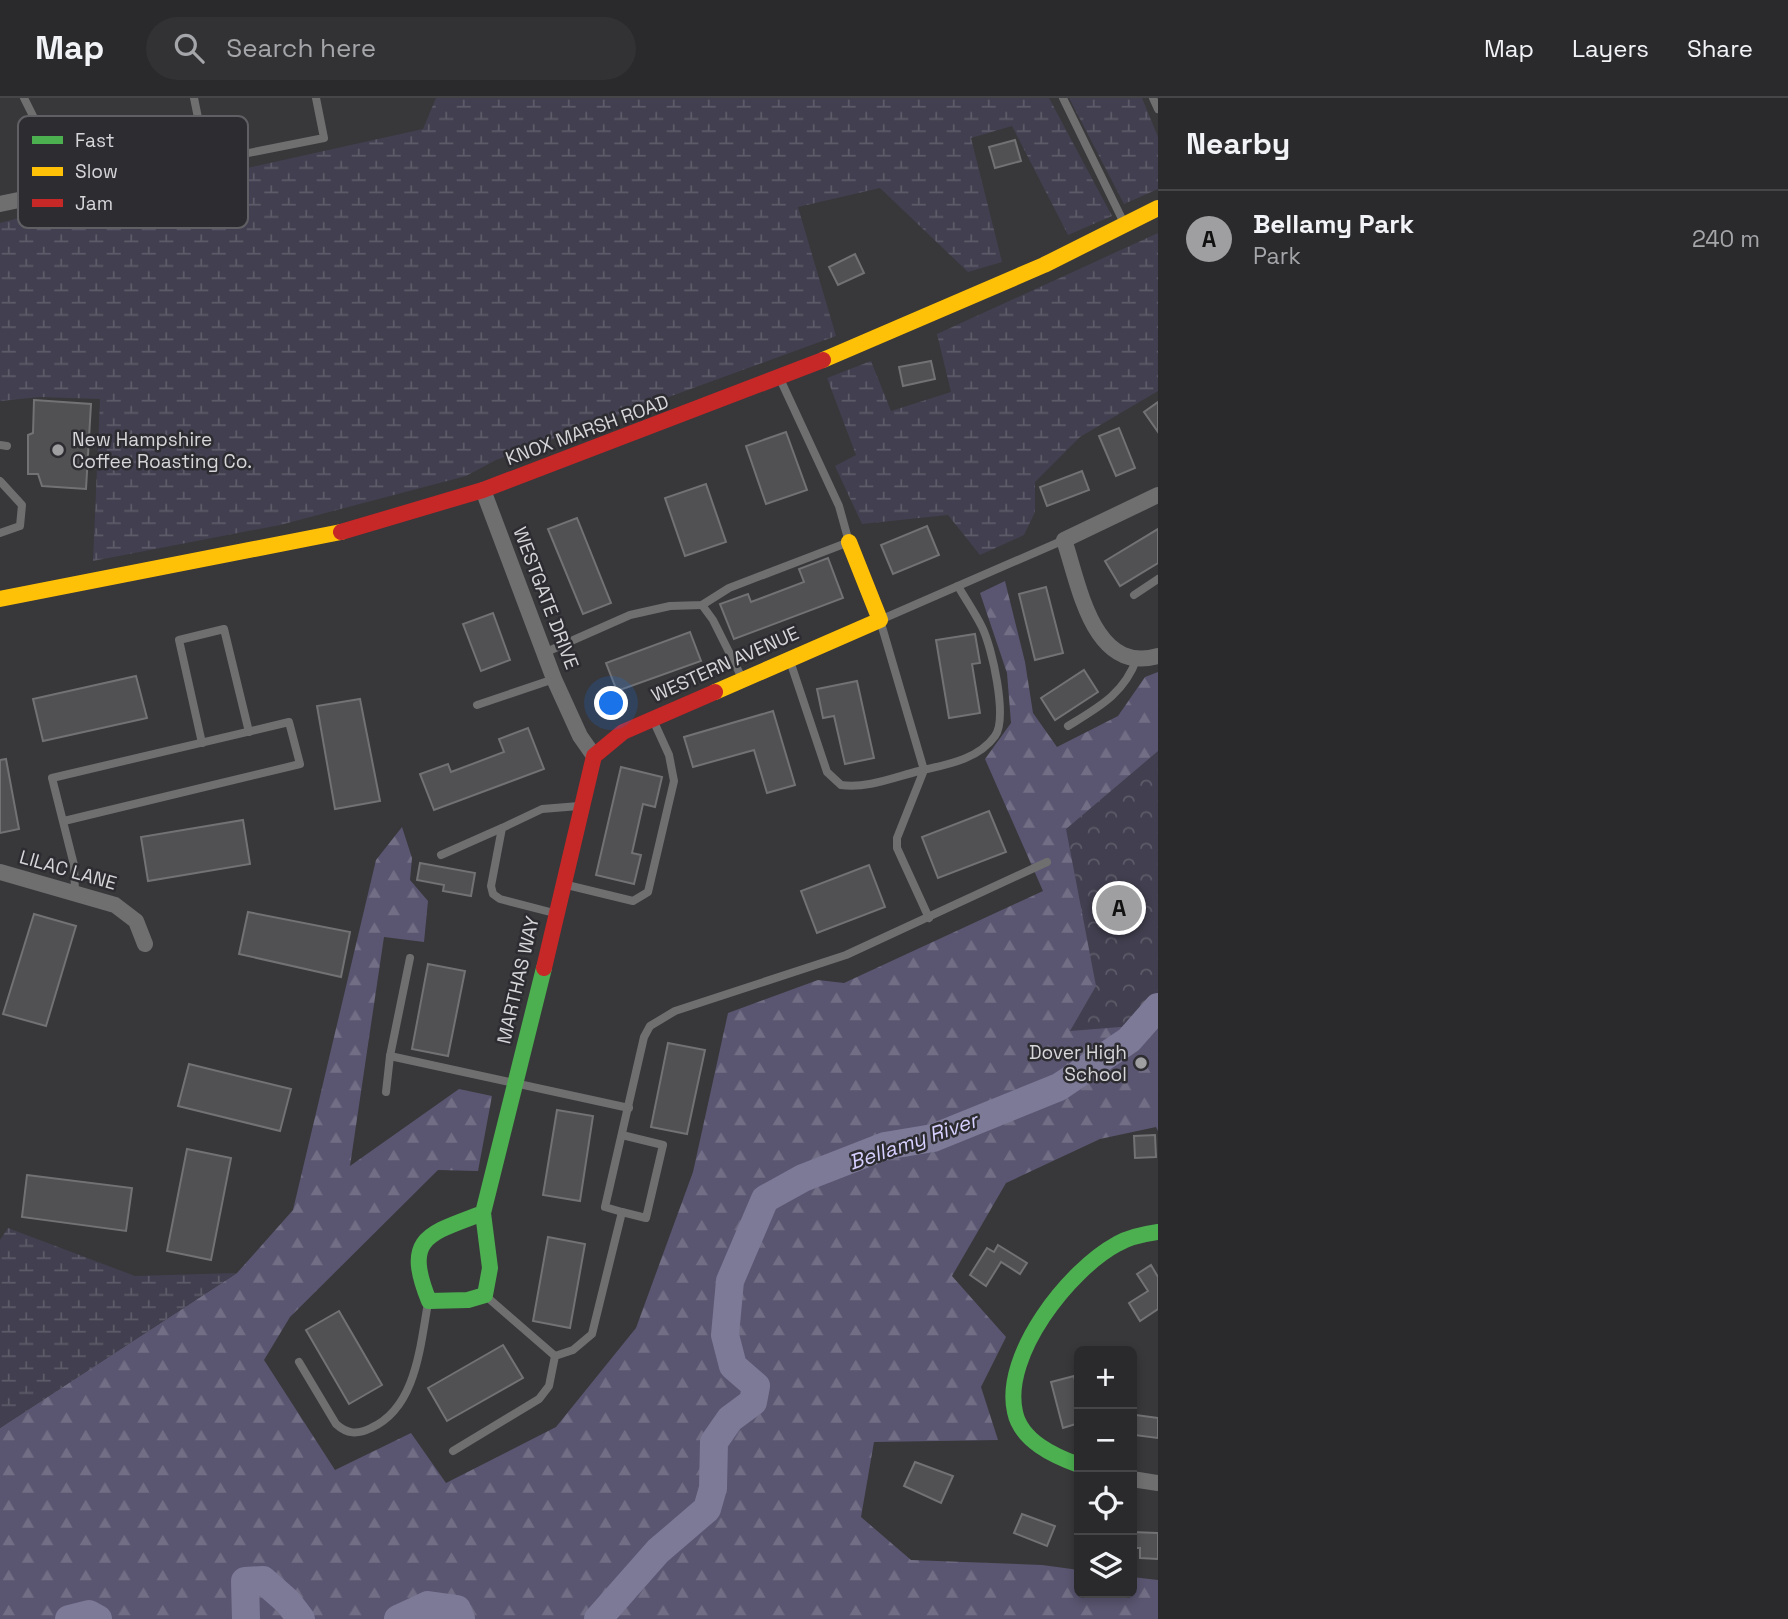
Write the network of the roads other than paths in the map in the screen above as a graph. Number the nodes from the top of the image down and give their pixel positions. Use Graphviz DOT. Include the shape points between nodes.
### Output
graph roads {
  1 [pos="24,98"];
  2 [pos="194,98"];
  3 [pos="316,98"];
  4 [pos="1063,98"];
  5 [pos="1153,98"];
  6 [pos="1158,109"];
  7 [pos="33,116"];
  8 [pos="198,116"];
  9 [pos="248,154"];
  10 [pos="18,200"];
  11 [pos="0,204"];
  12 [pos="1158,208"];
  13 [pos="1126,225"];
  14 [pos="780,379"];
  15 [pos="0,481"];
  16 [pos="483,490"];
  17 [pos="1158,495"];
  18 [pos="0,533"];
  19 [pos="1064,540"];
  20 [pos="849,542"];
  21 [pos="1158,579"];
  22 [pos="958,586"];
  23 [pos="1134,594"];
  24 [pos="0,599"];
  25 [pos="702,606"];
  26 [pos="880,620"];
  27 [pos="544,653"];
  28 [pos="1158,656"];
  29 [pos="789,658"];
  30 [pos="1137,658"];
  31 [pos="742,678"];
  32 [pos="554,679"];
  33 [pos="477,705"];
  34 [pos="652,719"];
  35 [pos="1068,726"];
  36 [pos="249,732"];
  37 [pos="202,743"];
  38 [pos="594,756"];
  39 [pos="924,770"];
  40 [pos="582,806"];
  41 [pos="64,821"];
  42 [pos="502,828"];
  43 [pos="441,855"];
  44 [pos="1047,862"];
  45 [pos="0,872"];
  46 [pos="562,884"];
  47 [pos="75,892"];
  48 [pos="554,913"];
  49 [pos="929,918"];
  50 [pos="145,944"];
  51 [pos="410,958"];
  52 [pos="390,1056"];
  53 [pos="516,1084"];
  54 [pos="386,1092"];
  55 [pos="629,1108"];
  56 [pos="622,1135"];
  57 [pos="622,1212"];
  58 [pos="483,1213"];
  59 [pos="1158,1232"];
  60 [pos="485,1295"];
  61 [pos="429,1301"];
  62 [pos="555,1356"];
  63 [pos="299,1362"];
  64 [pos="453,1451"];
  65 [pos="1074,1463"];
  66 [pos="1137,1480"];
  67 [pos="1158,1483"];
  1 -- 7 [label="lane"];
  2 -- 8 [label="lane"];
  3 -- 9 [label="lane" via="324,138"];
  4 -- 13 [label="lane"];
  5 -- 6 [label="lane"];
  10 -- 11 [label="street"];
  12 -- 13 [label="street, KNOX MARSH ROAD"];
  13 -- 14 [label="street, KNOX MARSH ROAD"];
  14 -- 16 [label="street, KNOX MARSH ROAD"];
  14 -- 20 [label="lane" via="839,506"];
  15 -- 18 [label="lane" via="22,505 22,517 20,526"];
  16 -- 24 [label="street, KNOX MARSH ROAD" via="343,533"];
  16 -- 27 [label="street, WESTGATE DRIVE"];
  17 -- 19 [label="street"];
  19 -- 22 [label="lane"];
  19 -- 30 [label="street" via="1097,632 1124,656"];
  20 -- 25 [label="lane" via="729,588"];
  20 -- 26 [label="street"];
  21 -- 23 [label="lane"];
  22 -- 26 [label="lane"];
  22 -- 39 [label="lane" via="985,636 1001,716 996,734 984,748 951,764"];
  25 -- 27 [label="lane" via="662,607 630,615"];
  25 -- 31 [label="lane"];
  26 -- 29 [label="street, WESTERN AVENUE"];
  26 -- 39 [label="lane"];
  27 -- 32 [label="street, WESTGATE DRIVE"];
  28 -- 30 [label="street"];
  29 -- 31 [label="street, WESTERN AVENUE"];
  29 -- 39 [label="lane" via="833,780 841,785 862,785"];
  30 -- 35 [label="lane" via="1129,678 1112,699"];
  31 -- 34 [label="street, WESTERN AVENUE"];
  32 -- 33 [label="lane"];
  32 -- 38 [label="street, WESTGATE DRIVE"];
  34 -- 38 [label="street, WESTERN AVENUE" via="623,732"];
  34 -- 46 [label="lane" via="669,755 674,781 648,892 642,898 621,900"];
  36 -- 37 [label="lane"];
  36 -- 37 [label="lane" via="224,629 213,631 179,640"];
  36 -- 41 [label="lane" via="289,722 300,764"];
  37 -- 41 [label="lane" via="52,778"];
  38 -- 40 [label="street, MARTHAS WAY"];
  39 -- 49 [label="lane" via="897,848"];
  40 -- 42 [label="lane" via="542,809"];
  40 -- 46 [label="street, MARTHAS WAY"];
  41 -- 47 [label="lane"];
  42 -- 43 [label="lane"];
  42 -- 48 [label="lane" via="493,894 500,900"];
  44 -- 49 [label="lane"];
  45 -- 47 [label="street, LILAC LANE"];
  46 -- 48 [label="street, MARTHAS WAY"];
  47 -- 50 [label="street, LILAC LANE" via="128,912 141,929"];
  48 -- 53 [label="street, MARTHAS WAY"];
  49 -- 55 [label="lane" via="846,955 660,1018 644,1037"];
  51 -- 52 [label="lane"];
  52 -- 53 [label="lane"];
  52 -- 54 [label="lane"];
  53 -- 55 [label="lane"];
  53 -- 58 [label="street, MARTHAS WAY"];
  55 -- 56 [label="lane"];
  56 -- 57 [label="lane" via="605,1207"];
  56 -- 57 [label="lane" via="663,1145 646,1218"];
  57 -- 62 [label="lane" via="592,1334 573,1350"];
  58 -- 60 [label="street, MARTHAS WAY" via="490,1268"];
  58 -- 61 [label="street" via="438,1230 419,1249 417,1271"];
  59 -- 65 [label="street" via="1116,1244 1082,1269 1038,1327 1013,1377 1015,1413 1034,1443"];
  60 -- 61 [label="street"];
  60 -- 62 [label="lane"];
  61 -- 63 [label="lane" via="412,1375 394,1412 380,1424 354,1433 344,1431"];
  62 -- 64 [label="lane" via="549,1386 539,1399"];
  66 -- 67 [label="street"];
}
